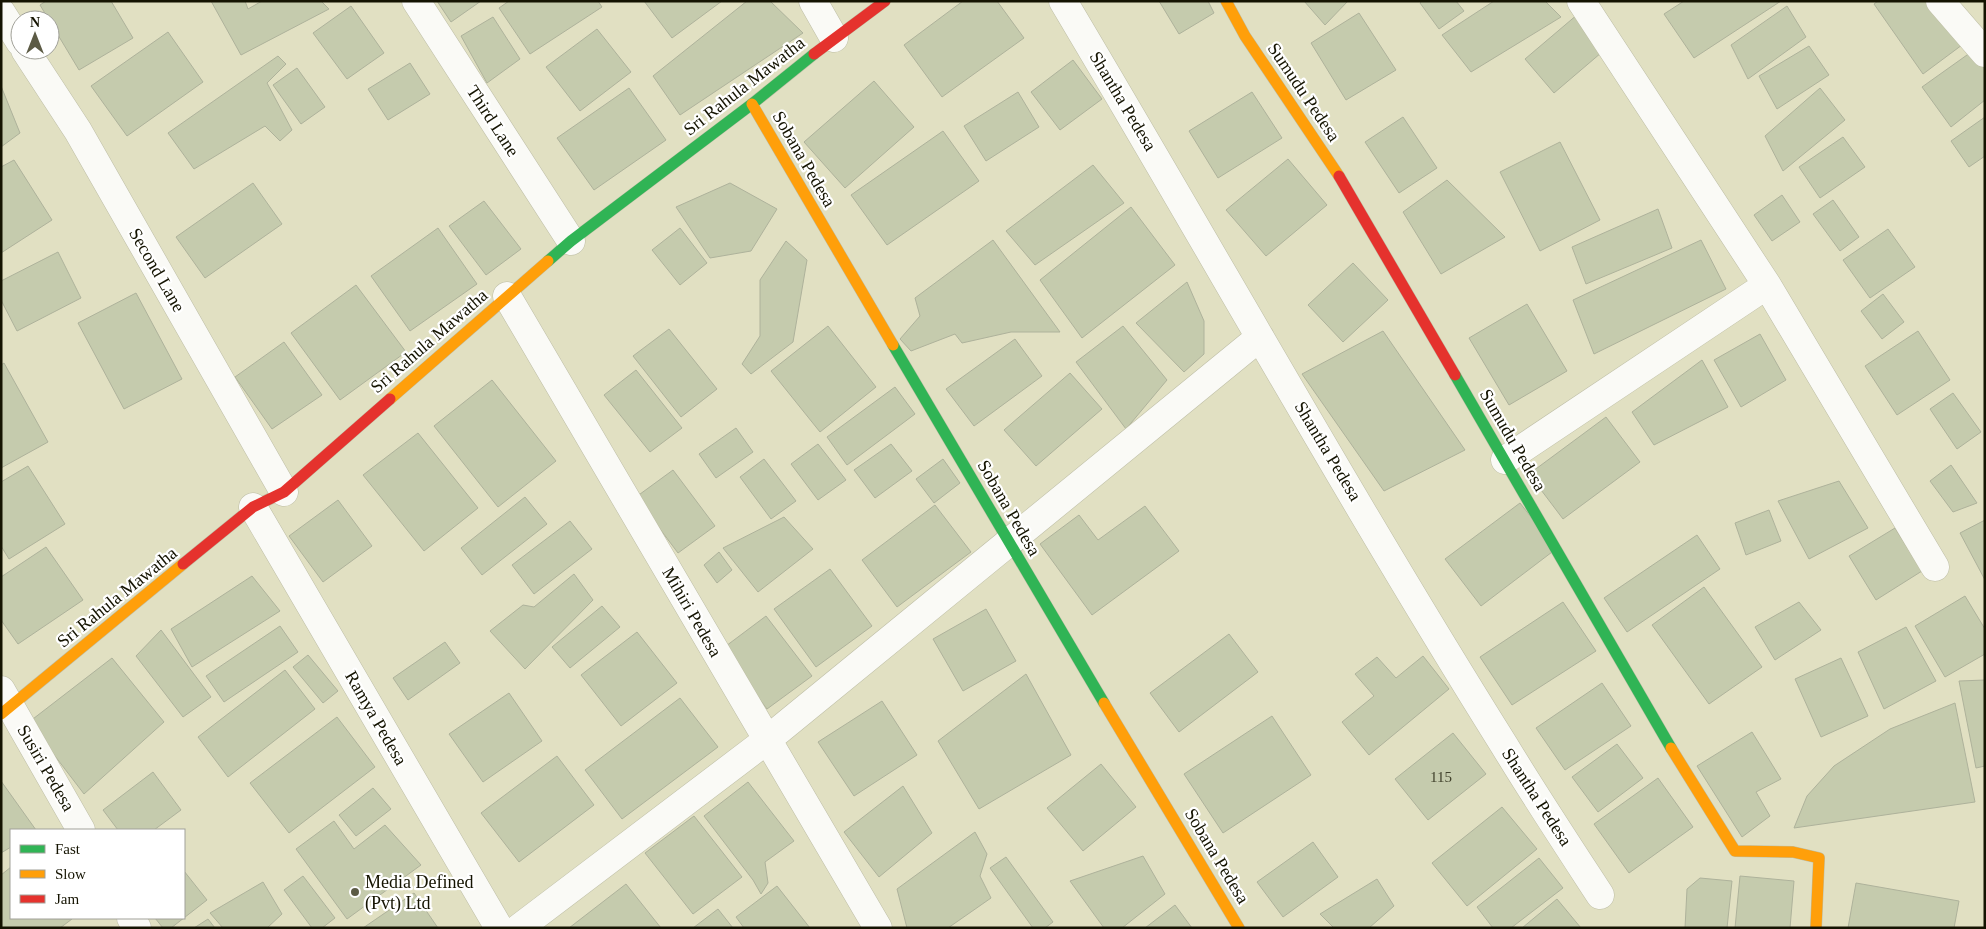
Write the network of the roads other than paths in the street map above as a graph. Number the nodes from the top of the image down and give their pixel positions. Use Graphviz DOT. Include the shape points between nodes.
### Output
graph roads {
  1 [pos="416,1"];
  2 [pos="813,1"];
  3 [pos="885,1"];
  4 [pos="1062,1"];
  5 [pos="1226,1"];
  6 [pos="1581,1"];
  7 [pos="1940,1"];
  8 [pos="1,12"];
  9 [pos="10,26"];
  10 [pos="834,38"];
  11 [pos="1985,53"];
  12 [pos="32,60"];
  13 [pos="752,104"];
  14 [pos="571,242"];
  15 [pos="1767,285"];
  16 [pos="507,296"];
  17 [pos="1260,337"];
  18 [pos="1505,460"];
  19 [pos="284,492"];
  20 [pos="253,507"];
  21 [pos="1008,543"];
  22 [pos="1935,567"];
  23 [pos="4,704"];
  24 [pos="767,740"];
  25 [pos="80,829"];
  26 [pos="1600,896"];
  27 [pos="499,928"];
  28 [pos="519,928"];
  29 [pos="878,928"];
  30 [pos="1239,928"];
  31 [pos="1816,928"];
  1 -- 14 [label="street, Third Lane"];
  2 -- 10 [label="street"];
  3 -- 10 [label="street, Sri Rahula Mawatha"];
  4 -- 17 [label="street, Shantha Pedesa"];
  5 -- 18 [label="street, Sumudu Pedesa" via="1244,36 1336,171"];
  6 -- 15 [label="street"];
  7 -- 11 [label="street"];
  8 -- 9 [label="street"];
  10 -- 13 [label="street, Sri Rahula Mawatha"];
  12 -- 19 [label="street, Second Lane" via="78,131"];
  13 -- 14 [label="street, Sri Rahula Mawatha"];
  13 -- 21 [label="street, Sobana Pedesa"];
  14 -- 16 [label="street, Sri Rahula Mawatha"];
  15 -- 18 [label="street"];
  15 -- 22 [label="street"];
  16 -- 19 [label="street, Sri Rahula Mawatha"];
  16 -- 24 [label="street, Mihiri Pedesa"];
  17 -- 21 [label="street"];
  17 -- 26 [label="street, Shantha Pedesa" via="1499,737"];
  18 -- 31 [label="street, Sumudu Pedesa" via="1680,763 1735,850 1793,852 1819,858"];
  19 -- 20 [label="street, Sri Rahula Mawatha"];
  20 -- 23 [label="street, Sri Rahula Mawatha"];
  20 -- 27 [label="street, Ramya Pedesa"];
  21 -- 24 [label="street"];
  21 -- 30 [label="street, Sobana Pedesa"];
  23 -- 25 [label="street, Susiri Pedesa"];
  24 -- 28 [label="street"];
  24 -- 29 [label="street, Mihiri Pedesa"];
}
